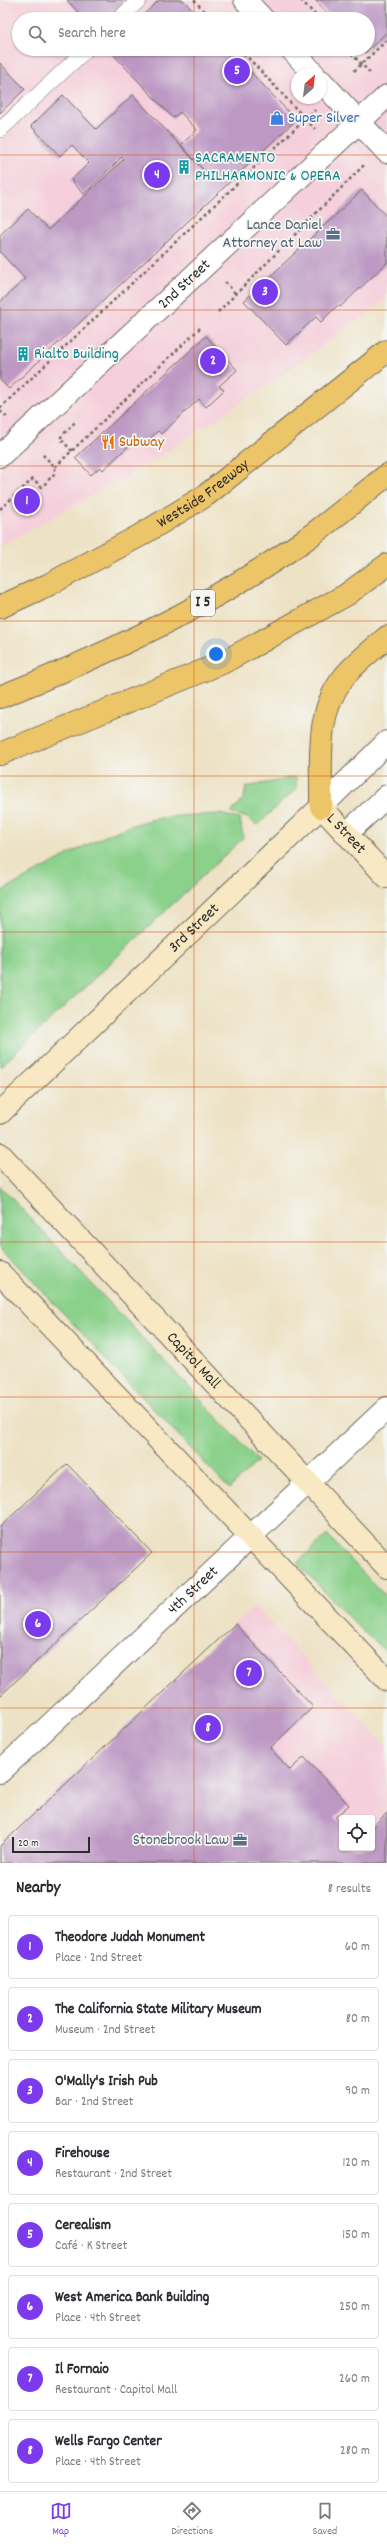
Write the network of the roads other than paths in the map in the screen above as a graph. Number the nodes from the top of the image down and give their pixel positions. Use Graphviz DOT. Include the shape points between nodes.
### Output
graph roads {
  1 [pos="139,0"];
  2 [pos="245,0"];
  3 [pos="126,12"];
  4 [pos="256,12"];
  5 [pos="79,56"];
  6 [pos="297,56"];
  7 [pos="308,68"];
  8 [pos="327,87"];
  9 [pos="387,96"];
  10 [pos="359,122"];
  11 [pos="0,130"];
  12 [pos="387,152"];
  13 [pos="387,351"];
  14 [pos="0,456"];
  15 [pos="387,475"];
  16 [pos="387,565"];
  17 [pos="0,607"];
  18 [pos="387,637"];
  19 [pos="0,697"];
  20 [pos="387,742"];
  21 [pos="0,754"];
  22 [pos="387,796"];
  23 [pos="321,807"];
  24 [pos="346,834"];
  25 [pos="387,878"];
  26 [pos="0,1113"];
  27 [pos="0,1154"];
  28 [pos="0,1273"];
  29 [pos="387,1408"];
  30 [pos="306,1482"];
  31 [pos="251,1536"];
  32 [pos="387,1567"];
  33 [pos="387,1680"];
  34 [pos="0,1772"];
  1 -- 3 [label="lane"];
  2 -- 4 [label="street"];
  5 -- 11 [label="lane"];
  6 -- 7 [label="street"];
  8 -- 10 [label="street"];
  9 -- 10 [label="street, 2nd Street"];
  10 -- 12 [label="street"];
  10 -- 14 [label="street, 2nd Street"];
  13 -- 17 [label="highway, Westside Freeway" via="205,496 132,540 48,585"];
  15 -- 19 [label="highway, I 5" via="299,544 219,594 141,636 69,670"];
  16 -- 21 [label="highway" via="346,594 222,663"];
  18 -- 23 [label="highway" via="344,676 328,704 321,739"];
  20 -- 23 [label="street, 3rd Street"];
  22 -- 24 [label="street"];
  23 -- 24 [label="main road, L Street"];
  23 -- 26 [label="main road, 3rd Street"];
  24 -- 25 [label="main road, L Street"];
  27 -- 30 [label="main road, Capitol Mall"];
  28 -- 31 [label="main road"];
  29 -- 30 [label="street, 4th Street"];
  30 -- 31 [label="street, 4th Street"];
  30 -- 32 [label="main road, Capitol Mall"];
  31 -- 33 [label="main road"];
  31 -- 34 [label="street, 4th Street"];
}
